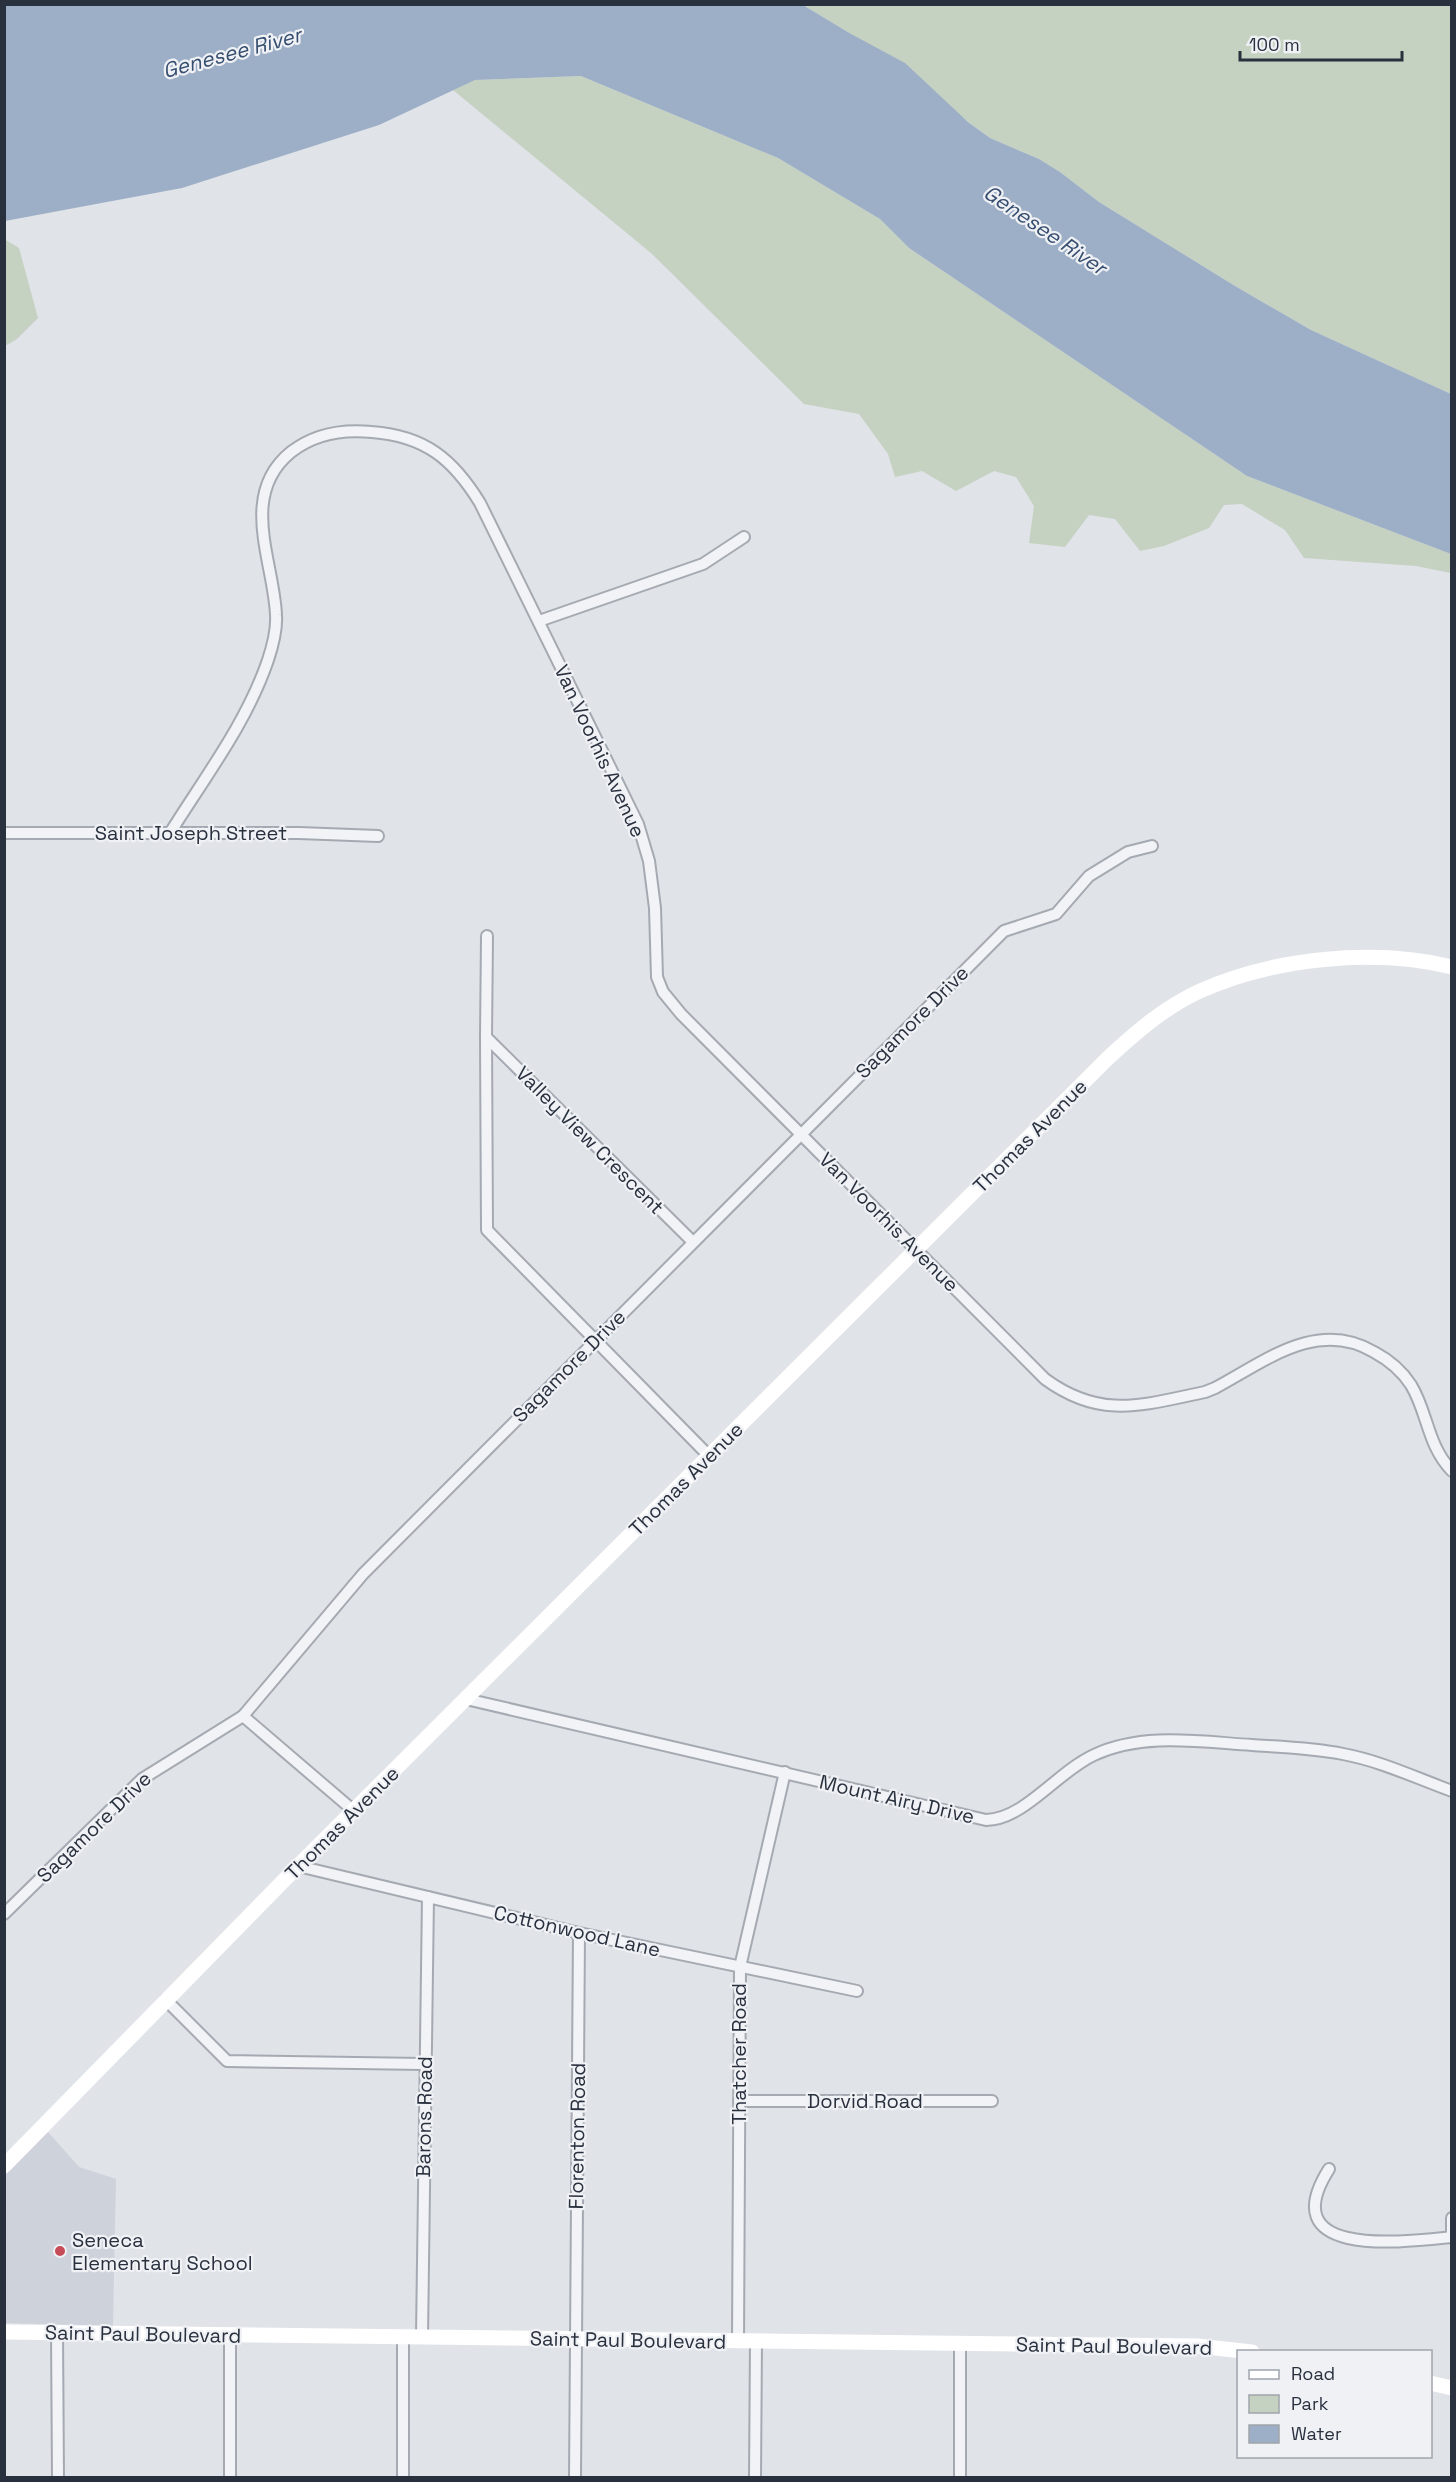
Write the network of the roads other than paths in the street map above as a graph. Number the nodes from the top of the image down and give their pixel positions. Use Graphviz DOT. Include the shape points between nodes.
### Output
graph roads {
  1 [pos="744,537"];
  2 [pos="539,621"];
  3 [pos="4,833"];
  4 [pos="170,833"];
  5 [pos="378,836"];
  6 [pos="1152,846"];
  7 [pos="487,936"];
  8 [pos="1452,967"];
  9 [pos="486,1037"];
  10 [pos="800,1134"];
  11 [pos="693,1242"];
  12 [pos="916,1250"];
  13 [pos="594,1341"];
  14 [pos="709,1456"];
  15 [pos="1452,1471"];
  16 [pos="466,1699"];
  17 [pos="243,1716"];
  18 [pos="785,1772"];
  19 [pos="1452,1791"];
  20 [pos="354,1811"];
  21 [pos="298,1866"];
  22 [pos="428,1897"];
  23 [pos="4,1914"];
  24 [pos="579,1933"];
  25 [pos="740,1966"];
  26 [pos="857,1991"];
  27 [pos="166,2000"];
  28 [pos="424,2064"];
  29 [pos="739,2100"];
  30 [pos="992,2101"];
  31 [pos="4,2166"];
  32 [pos="1329,2169"];
  33 [pos="1452,2218"];
  34 [pos="1452,2235"];
  35 [pos="4,2332"];
  36 [pos="57,2333"];
  37 [pos="230,2335"];
  38 [pos="403,2337"];
  39 [pos="422,2337"];
  40 [pos="574,2339"];
  41 [pos="738,2341"];
  42 [pos="756,2341"];
  43 [pos="960,2343"];
  44 [pos="1237,2350"];
  45 [pos="1432,2383"];
  46 [pos="1452,2388"];
  47 [pos="57,2478"];
  48 [pos="230,2478"];
  49 [pos="403,2478"];
  50 [pos="574,2478"];
  51 [pos="755,2478"];
  52 [pos="960,2478"];
  1 -- 2 [label="street" via="703,564"];
  2 -- 4 [label="street, Van Voorhis Avenue" via="467,481 438,452 399,436 354,430 315,438 297,447 272,476 261,520 276,616 269,658 244,714"];
  2 -- 10 [label="street, Van Voorhis Avenue" via="638,824 649,861 659,984 681,1014"];
  3 -- 4 [label="street, Saint Joseph Street"];
  4 -- 5 [label="street, Saint Joseph Street"];
  6 -- 10 [label="street, Sagamore Drive" via="1128,852 1089,876 1056,914 1004,931"];
  7 -- 9 [label="street, Valley View Crescent"];
  8 -- 12 [label="main road, Thomas Avenue" via="1373,956 1330,960 1281,967 1201,991 1142,1027"];
  9 -- 11 [label="street, Valley View Crescent"];
  9 -- 13 [label="street, Valley View Crescent" via="487,1230"];
  10 -- 11 [label="street, Sagamore Drive"];
  10 -- 12 [label="street, Van Voorhis Avenue"];
  11 -- 13 [label="street, Sagamore Drive"];
  12 -- 14 [label="main road, Thomas Avenue"];
  12 -- 15 [label="street, Van Voorhis Avenue" via="1045,1378 1068,1395 1095,1404 1131,1406 1205,1392 1306,1341 1336,1340 1368,1348 1400,1371 1411,1385 1428,1433"];
  13 -- 14 [label="street, Valley View Crescent"];
  13 -- 17 [label="street, Sagamore Drive" via="363,1574"];
  14 -- 16 [label="main road, Thomas Avenue"];
  16 -- 18 [label="street, Mount Airy Drive"];
  16 -- 20 [label="main road, Thomas Avenue"];
  17 -- 20 [label="street"];
  17 -- 23 [label="street, Sagamore Drive" via="142,1779"];
  18 -- 19 [label="street, Mount Airy Drive" via="997,1820 1017,1812 1073,1766 1095,1754 1137,1743 1181,1740 1343,1754"];
  18 -- 25 [label="street, Thatcher Road"];
  20 -- 21 [label="main road, Thomas Avenue"];
  21 -- 22 [label="street, Cottonwood Lane"];
  21 -- 27 [label="main road, Thomas Avenue"];
  22 -- 24 [label="street, Cottonwood Lane"];
  22 -- 28 [label="street, Barons Road"];
  24 -- 25 [label="street, Cottonwood Lane"];
  24 -- 40 [label="street, Florenton Road"];
  25 -- 26 [label="street, Cottonwood Lane"];
  25 -- 29 [label="street, Thatcher Road"];
  27 -- 28 [label="street" via="227,2061"];
  27 -- 31 [label="main road, Thomas Avenue"];
  28 -- 39 [label="street, Barons Road"];
  29 -- 30 [label="street, Dorvid Road"];
  29 -- 41 [label="street, Thatcher Road"];
  32 -- 34 [label="street" via="1318,2189 1315,2206 1318,2221 1328,2232 1397,2243"];
  33 -- 34 [label="street"];
  35 -- 36 [label="main road, Saint Paul Boulevard"];
  36 -- 37 [label="main road, Saint Paul Boulevard"];
  36 -- 47 [label="street"];
  37 -- 38 [label="main road, Saint Paul Boulevard"];
  37 -- 48 [label="street"];
  38 -- 39 [label="main road, Saint Paul Boulevard"];
  38 -- 49 [label="street"];
  39 -- 40 [label="main road, Saint Paul Boulevard"];
  40 -- 41 [label="main road, Saint Paul Boulevard"];
  40 -- 50 [label="street, Florenton Road"];
  41 -- 42 [label="main road, Saint Paul Boulevard"];
  42 -- 43 [label="main road, Saint Paul Boulevard"];
  42 -- 51 [label="street"];
  43 -- 44 [label="main road, Saint Paul Boulevard" via="1197,2346"];
  43 -- 52 [label="street"];
  45 -- 46 [label="main road"];
}
